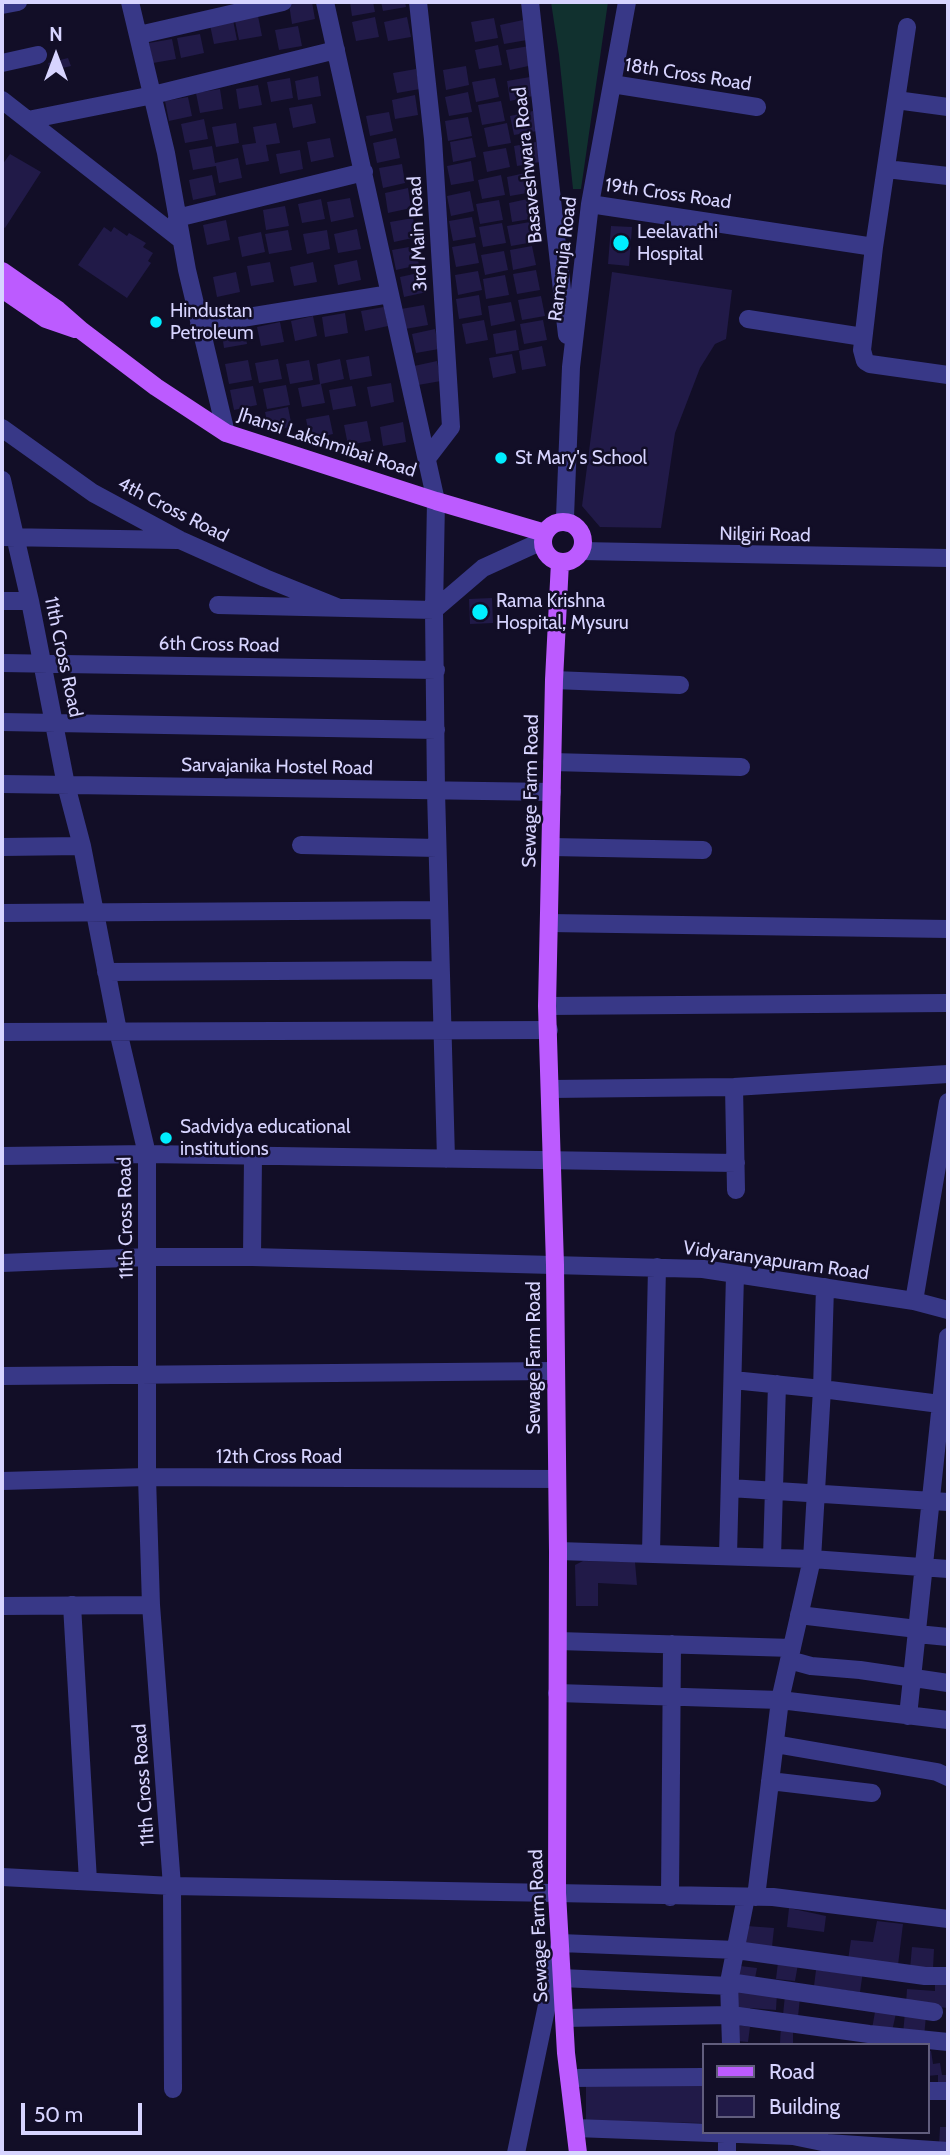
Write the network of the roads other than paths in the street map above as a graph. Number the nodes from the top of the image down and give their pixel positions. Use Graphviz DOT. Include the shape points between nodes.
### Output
graph roads {
  1 [pos="18,2"];
  2 [pos="130,2"];
  3 [pos="283,2"];
  4 [pos="325,2"];
  5 [pos="418,2"];
  6 [pos="530,2"];
  7 [pos="627,2"];
  8 [pos="2,5"];
  9 [pos="907,27"];
  10 [pos="139,35"];
  11 [pos="336,50"];
  12 [pos="38,55"];
  13 [pos="2,62"];
  14 [pos="612,84"];
  15 [pos="153,95"];
  16 [pos="2,100"];
  17 [pos="896,100"];
  18 [pos="757,107"];
  19 [pos="948,107"];
  20 [pos="27,120"];
  21 [pos="886,169"];
  22 [pos="364,172"];
  23 [pos="948,176"];
  24 [pos="590,204"];
  25 [pos="177,218"];
  26 [pos="180,239"];
  27 [pos="874,247"];
  28 [pos="2,271"];
  29 [pos="2,289"];
  30 [pos="390,294"];
  31 [pos="748,319"];
  32 [pos="199,324"];
  33 [pos="82,331"];
  34 [pos="863,337"];
  35 [pos="571,367"];
  36 [pos="948,374"];
  37 [pos="2,428"];
  38 [pos="226,433"];
  39 [pos="428,457"];
  40 [pos="2,480"];
  41 [pos="436,501"];
  42 [pos="568,523"];
  43 [pos="8,537"];
  44 [pos="544,537"];
  45 [pos="180,540"];
  46 [pos="581,551"];
  47 [pos="948,558"];
  48 [pos="560,562"];
  49 [pos="2,601"];
  50 [pos="30,601"];
  51 [pos="218,605"];
  52 [pos="337,607"];
  53 [pos="434,610"];
  54 [pos="2,663"];
  55 [pos="43,663"];
  56 [pos="436,670"];
  57 [pos="554,680"];
  58 [pos="680,685"];
  59 [pos="2,722"];
  60 [pos="55,723"];
  61 [pos="436,730"];
  62 [pos="552,762"];
  63 [pos="741,767"];
  64 [pos="2,784"];
  65 [pos="66,785"];
  66 [pos="436,791"];
  67 [pos="552,792"];
  68 [pos="301,845"];
  69 [pos="82,846"];
  70 [pos="2,847"];
  71 [pos="552,847"];
  72 [pos="437,848"];
  73 [pos="703,850"];
  74 [pos="439,910"];
  75 [pos="2,913"];
  76 [pos="95,913"];
  77 [pos="549,923"];
  78 [pos="948,929"];
  79 [pos="440,970"];
  80 [pos="106,972"];
  81 [pos="948,1003"];
  82 [pos="547,1006"];
  83 [pos="442,1030"];
  84 [pos="549,1030"];
  85 [pos="117,1031"];
  86 [pos="2,1032"];
  87 [pos="948,1074"];
  88 [pos="734,1087"];
  89 [pos="550,1089"];
  90 [pos="948,1102"];
  91 [pos="147,1154"];
  92 [pos="2,1156"];
  93 [pos="253,1156"];
  94 [pos="446,1159"];
  95 [pos="552,1161"];
  96 [pos="736,1163"];
  97 [pos="736,1190"];
  98 [pos="149,1256"];
  99 [pos="252,1257"];
  100 [pos="2,1263"];
  101 [pos="555,1265"];
  102 [pos="657,1267"];
  103 [pos="735,1274"];
  104 [pos="825,1287"];
  105 [pos="915,1301"];
  106 [pos="948,1310"];
  107 [pos="948,1336"];
  108 [pos="555,1371"];
  109 [pos="147,1375"];
  110 [pos="2,1376"];
  111 [pos="733,1380"];
  112 [pos="777,1384"];
  113 [pos="822,1389"];
  114 [pos="940,1404"];
  115 [pos="147,1477"];
  116 [pos="556,1479"];
  117 [pos="2,1481"];
  118 [pos="730,1488"];
  119 [pos="773,1491"];
  120 [pos="816,1494"];
  121 [pos="939,1502"];
  122 [pos="558,1551"];
  123 [pos="651,1553"];
  124 [pos="728,1556"];
  125 [pos="772,1557"];
  126 [pos="812,1559"];
  127 [pos="923,1567"];
  128 [pos="948,1569"];
  129 [pos="72,1605"];
  130 [pos="151,1605"];
  131 [pos="2,1606"];
  132 [pos="799,1615"];
  133 [pos="917,1632"];
  134 [pos="948,1637"];
  135 [pos="558,1641"];
  136 [pos="672,1644"];
  137 [pos="791,1654"];
  138 [pos="912,1677"];
  139 [pos="948,1683"];
  140 [pos="557,1693"];
  141 [pos="672,1695"];
  142 [pos="780,1700"];
  143 [pos="908,1716"];
  144 [pos="948,1720"];
  145 [pos="775,1744"];
  146 [pos="948,1777"];
  147 [pos="770,1781"];
  148 [pos="872,1793"];
  149 [pos="2,1877"];
  150 [pos="88,1881"];
  151 [pos="172,1886"];
  152 [pos="557,1893"];
  153 [pos="670,1897"];
  154 [pos="751,1897"];
  155 [pos="948,1919"];
  156 [pos="560,1943"];
  157 [pos="736,1950"];
  158 [pos="948,1976"];
  159 [pos="562,1978"];
  160 [pos="729,1984"];
  161 [pos="934,2012"];
  162 [pos="731,2015"];
  163 [pos="564,2018"];
  164 [pos="948,2042"];
  165 [pos="732,2043"];
  166 [pos="702,2077"];
  167 [pos="569,2078"];
  168 [pos="173,2089"];
  169 [pos="929,2091"];
  170 [pos="948,2091"];
  171 [pos="575,2128"];
  172 [pos="702,2132"];
  173 [pos="727,2134"];
  174 [pos="749,2134"];
  175 [pos="948,2151"];
  176 [pos="516,2153"];
  177 [pos="578,2153"];
  178 [pos="727,2153"];
  1 -- 8 [label="street"];
  2 -- 10 [label="street"];
  3 -- 10 [label="street"];
  4 -- 11 [label="street"];
  5 -- 39 [label="street, 3rd Main Road" via="433,139 451,427"];
  6 -- 35 [label="street, Basaveshwara Road"];
  7 -- 14 [label="street, Ramanuja Road"];
  9 -- 17 [label="street"];
  10 -- 15 [label="street"];
  11 -- 15 [label="street"];
  11 -- 22 [label="street"];
  12 -- 13 [label="street"];
  14 -- 18 [label="street, 18th Cross Road"];
  14 -- 24 [label="street, Ramanuja Road"];
  15 -- 20 [label="street"];
  15 -- 25 [label="street"];
  16 -- 20 [label="street"];
  17 -- 19 [label="street"];
  17 -- 21 [label="street"];
  20 -- 26 [label="street"];
  21 -- 23 [label="street"];
  21 -- 27 [label="street"];
  22 -- 25 [label="street"];
  22 -- 30 [label="street"];
  24 -- 27 [label="street, 19th Cross Road"];
  24 -- 35 [label="street, Ramanuja Road"];
  25 -- 26 [label="street"];
  26 -- 32 [label="street"];
  27 -- 34 [label="street"];
  28 -- 33 [label="main road, Jhansi Lakshmibai Road"];
  29 -- 33 [label="main road, Jhansi Lakshmibai Road" via="46,319"];
  30 -- 32 [label="street"];
  30 -- 39 [label="street"];
  31 -- 34 [label="street"];
  32 -- 38 [label="street"];
  33 -- 38 [label="main road, Jhansi Lakshmibai Road"];
  34 -- 36 [label="street" via="863,356 870,364"];
  35 -- 42 [label="street, Ramanuja Road"];
  37 -- 45 [label="street, 4th Cross Road" via="93,493"];
  38 -- 41 [label="main road, Jhansi Lakshmibai Road"];
  39 -- 41 [label="street"];
  40 -- 43 [label="street, 11th Cross Road"];
  41 -- 44 [label="main road, Jhansi Lakshmibai Road"];
  41 -- 53 [label="street"];
  42 -- 44 [label="main road" via="555,524"];
  42 -- 46 [label="main road" via="580,531"];
  43 -- 45 [label="street"];
  43 -- 50 [label="street, 11th Cross Road"];
  44 -- 48 [label="main road" via="546,554"];
  44 -- 53 [label="street" via="483,568"];
  45 -- 52 [label="street, 4th Cross Road"];
  46 -- 47 [label="street, Nilgiri Road"];
  46 -- 48 [label="main road" via="572,560"];
  48 -- 57 [label="main road, Sewage Farm Road"];
  49 -- 50 [label="street"];
  50 -- 55 [label="street, 11th Cross Road"];
  51 -- 52 [label="street"];
  52 -- 53 [label="street"];
  53 -- 56 [label="street"];
  54 -- 55 [label="street, 6th Cross Road"];
  55 -- 56 [label="street, 6th Cross Road"];
  55 -- 60 [label="street, 11th Cross Road"];
  56 -- 61 [label="street"];
  57 -- 58 [label="street"];
  57 -- 62 [label="main road, Sewage Farm Road"];
  59 -- 60 [label="street"];
  60 -- 61 [label="street"];
  60 -- 65 [label="street, 11th Cross Road"];
  61 -- 66 [label="street"];
  62 -- 63 [label="street"];
  62 -- 67 [label="main road, Sewage Farm Road"];
  64 -- 65 [label="street, Sarvajanika Hostel Road"];
  65 -- 66 [label="street, Sarvajanika Hostel Road"];
  65 -- 69 [label="street, 11th Cross Road"];
  66 -- 67 [label="street, Sarvajanika Hostel Road"];
  66 -- 72 [label="street"];
  67 -- 71 [label="main road, Sewage Farm Road"];
  68 -- 72 [label="street"];
  69 -- 70 [label="street"];
  69 -- 76 [label="street, 11th Cross Road"];
  71 -- 73 [label="street"];
  71 -- 77 [label="main road, Sewage Farm Road"];
  72 -- 74 [label="street"];
  74 -- 76 [label="street"];
  74 -- 79 [label="street"];
  75 -- 76 [label="street"];
  76 -- 80 [label="street, 11th Cross Road"];
  77 -- 78 [label="street"];
  77 -- 82 [label="main road, Sewage Farm Road"];
  79 -- 80 [label="street"];
  79 -- 83 [label="street"];
  80 -- 85 [label="street, 11th Cross Road"];
  81 -- 82 [label="street"];
  82 -- 84 [label="main road, Sewage Farm Road"];
  83 -- 84 [label="street"];
  83 -- 85 [label="street"];
  83 -- 94 [label="street"];
  84 -- 89 [label="main road, Sewage Farm Road"];
  85 -- 86 [label="street"];
  85 -- 91 [label="street, 11th Cross Road"];
  87 -- 88 [label="street"];
  88 -- 89 [label="street"];
  88 -- 96 [label="street"];
  89 -- 95 [label="main road, Sewage Farm Road"];
  90 -- 105 [label="street"];
  91 -- 92 [label="street"];
  91 -- 93 [label="street"];
  91 -- 98 [label="street, 11th Cross Road"];
  93 -- 94 [label="street"];
  93 -- 99 [label="street"];
  94 -- 95 [label="street"];
  95 -- 96 [label="street"];
  95 -- 101 [label="main road, Sewage Farm Road"];
  96 -- 97 [label="street"];
  98 -- 99 [label="street, Vidyaranyapuram Road"];
  98 -- 100 [label="street, Vidyaranyapuram Road"];
  98 -- 109 [label="street, 11th Cross Road"];
  99 -- 101 [label="street, Vidyaranyapuram Road"];
  101 -- 102 [label="street, Vidyaranyapuram Road"];
  101 -- 108 [label="main road, Sewage Farm Road"];
  102 -- 103 [label="street, Vidyaranyapuram Road"];
  102 -- 123 [label="street"];
  103 -- 104 [label="street, Vidyaranyapuram Road"];
  103 -- 111 [label="street"];
  104 -- 105 [label="street, Vidyaranyapuram Road"];
  104 -- 113 [label="street"];
  105 -- 106 [label="street, Vidyaranyapuram Road"];
  107 -- 114 [label="street"];
  108 -- 109 [label="street"];
  108 -- 116 [label="main road, Sewage Farm Road"];
  109 -- 110 [label="street"];
  109 -- 115 [label="street, 11th Cross Road"];
  111 -- 112 [label="street"];
  111 -- 118 [label="street"];
  112 -- 113 [label="street"];
  112 -- 119 [label="street"];
  113 -- 114 [label="street"];
  113 -- 120 [label="street"];
  114 -- 121 [label="street"];
  115 -- 116 [label="street, 12th Cross Road"];
  115 -- 117 [label="street, 12th Cross Road"];
  115 -- 130 [label="street, 11th Cross Road"];
  116 -- 122 [label="main road, Sewage Farm Road"];
  118 -- 119 [label="street"];
  118 -- 124 [label="street"];
  119 -- 120 [label="street"];
  119 -- 125 [label="street"];
  120 -- 121 [label="street"];
  120 -- 126 [label="street"];
  121 -- 127 [label="street"];
  122 -- 123 [label="street"];
  122 -- 135 [label="main road, Sewage Farm Road"];
  123 -- 124 [label="street"];
  124 -- 125 [label="street"];
  125 -- 126 [label="street"];
  126 -- 127 [label="street"];
  126 -- 132 [label="street"];
  127 -- 128 [label="street"];
  127 -- 133 [label="street"];
  129 -- 130 [label="street"];
  129 -- 131 [label="street"];
  129 -- 150 [label="street"];
  130 -- 151 [label="street, 11th Cross Road"];
  132 -- 133 [label="street"];
  132 -- 137 [label="street"];
  133 -- 134 [label="street"];
  133 -- 138 [label="street"];
  135 -- 136 [label="street"];
  135 -- 140 [label="main road, Sewage Farm Road"];
  136 -- 137 [label="street"];
  136 -- 141 [label="street"];
  137 -- 138 [label="street" via="811,1667"];
  137 -- 142 [label="street"];
  138 -- 139 [label="street"];
  138 -- 143 [label="street"];
  140 -- 141 [label="street"];
  140 -- 152 [label="main road, Sewage Farm Road"];
  141 -- 142 [label="street"];
  141 -- 153 [label="street"];
  142 -- 143 [label="street"];
  142 -- 145 [label="street"];
  143 -- 144 [label="street"];
  145 -- 146 [label="street"];
  145 -- 147 [label="street"];
  147 -- 148 [label="street"];
  147 -- 154 [label="street"];
  149 -- 150 [label="street"];
  150 -- 151 [label="street"];
  151 -- 152 [label="street"];
  151 -- 168 [label="street, 11th Cross Road"];
  152 -- 153 [label="street"];
  152 -- 156 [label="main road, Sewage Farm Road"];
  153 -- 154 [label="street"];
  154 -- 155 [label="street"];
  154 -- 157 [label="street"];
  156 -- 157 [label="street"];
  156 -- 159 [label="main road, Sewage Farm Road"];
  156 -- 176 [label="street"];
  157 -- 158 [label="street"];
  157 -- 160 [label="street"];
  159 -- 160 [label="street"];
  159 -- 163 [label="main road, Sewage Farm Road"];
  160 -- 161 [label="street"];
  160 -- 162 [label="street"];
  162 -- 163 [label="street"];
  162 -- 164 [label="street"];
  162 -- 165 [label="street"];
  163 -- 167 [label="main road, Sewage Farm Road"];
  166 -- 167 [label="street"];
  167 -- 171 [label="main road, Sewage Farm Road"];
  169 -- 170 [label="street"];
  171 -- 172 [label="street"];
  171 -- 177 [label="main road, Sewage Farm Road"];
  173 -- 178 [label="street"];
  174 -- 175 [label="street"];
}
